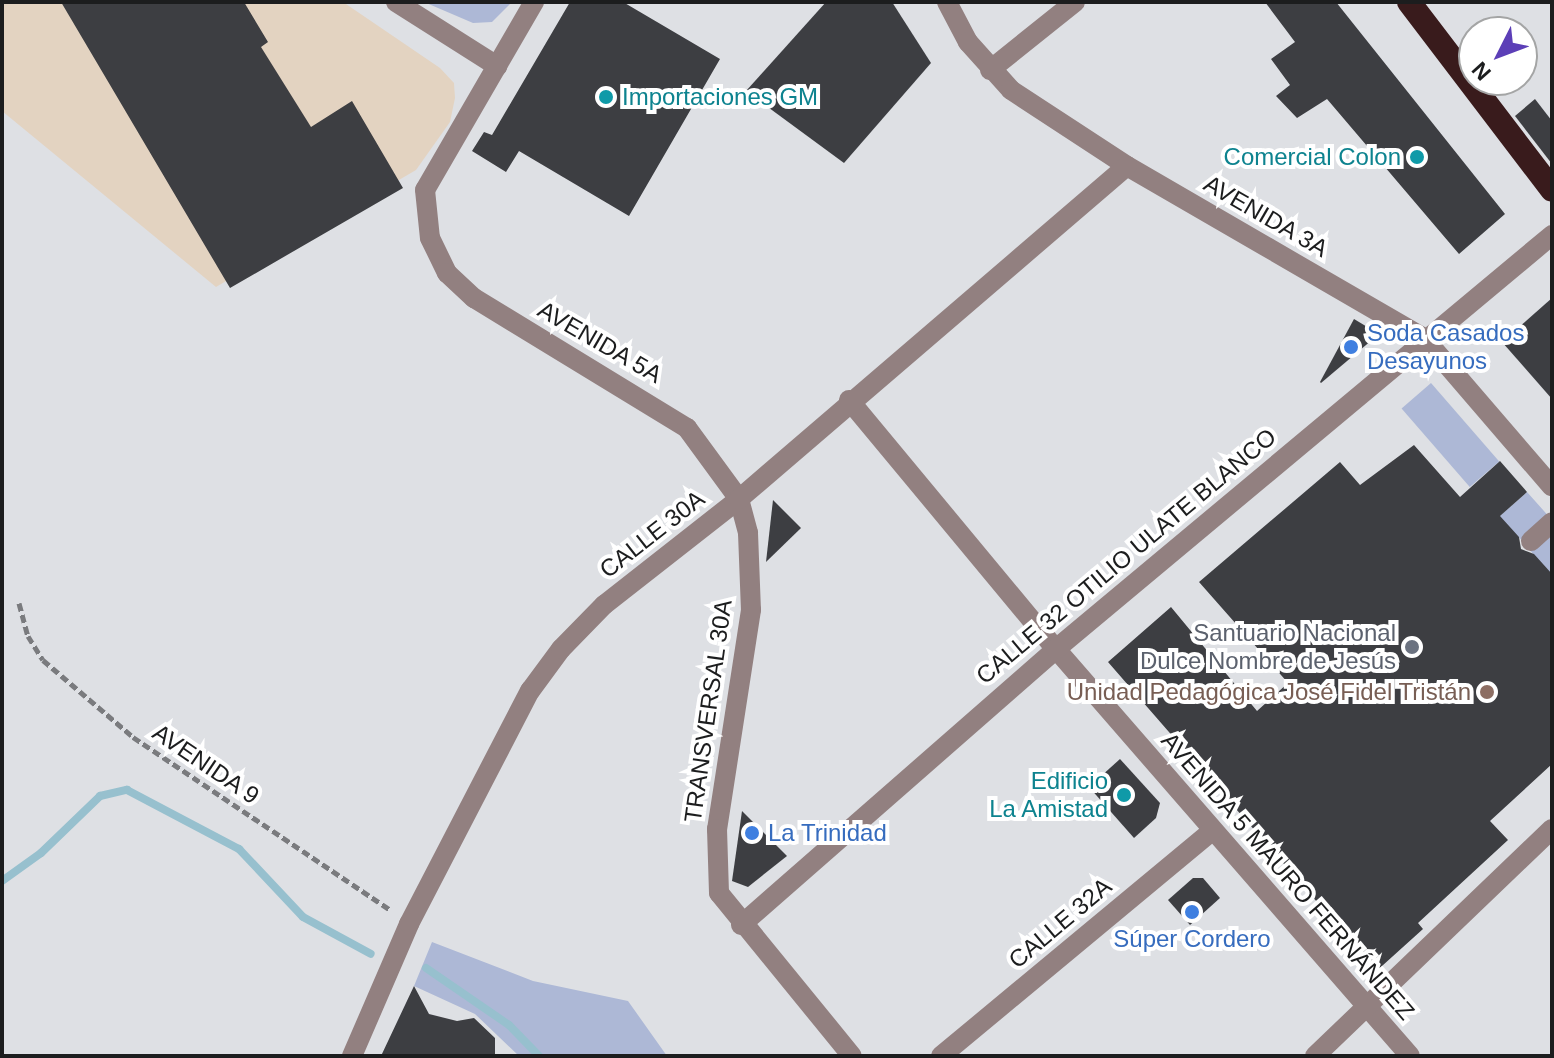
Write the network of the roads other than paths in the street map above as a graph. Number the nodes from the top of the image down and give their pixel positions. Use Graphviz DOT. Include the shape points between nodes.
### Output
graph roads {
  1 [pos="396,2"];
  2 [pos="534,2"];
  3 [pos="947,2"];
  4 [pos="1075,2"];
  5 [pos="1409,2"];
  6 [pos="497,66"];
  7 [pos="990,70"];
  8 [pos="1127,166"];
  9 [pos="1552,190"];
  10 [pos="1552,235"];
  11 [pos="1424,338"];
  12 [pos="849,400"];
  13 [pos="1552,487"];
  14 [pos="739,499"];
  15 [pos="1552,522"];
  16 [pos="1531,541"];
  17 [pos="1056,649"];
  18 [pos="1552,829"];
  19 [pos="1212,831"];
  20 [pos="741,925"];
  21 [pos="1367,1007"];
  22 [pos="352,1056"];
  23 [pos="852,1056"];
  24 [pos="941,1056"];
  25 [pos="1315,1056"];
  26 [pos="1410,1056"];
  1 -- 6 [label="street"];
  2 -- 6 [label="street"];
  3 -- 7 [label="street, AVENIDA 3A"];
  4 -- 7 [label="street"];
  5 -- 9 [label="highway"];
  6 -- 14 [label="street, AVENIDA 5A" via="425,190 430,238 447,273 474,298 687,428"];
  7 -- 8 [label="street, AVENIDA 3A" via="1011,90"];
  8 -- 11 [label="street, AVENIDA 3A"];
  8 -- 12 [label="street, CALLE 30A"];
  10 -- 11 [label="street, CALLE 32 OTILIO ULATE BLANCO"];
  11 -- 13 [label="street, AVENIDA 3A"];
  11 -- 17 [label="street, CALLE 32 OTILIO ULATE BLANCO"];
  12 -- 14 [label="street, CALLE 30A"];
  12 -- 17 [label="street, AVENIDA 5 MAURO FERNÁNDEZ"];
  14 -- 20 [label="street, TRANSVERSAL 30A" via="748,533 751,610 715,867 719,893"];
  14 -- 22 [label="street, CALLE 30A" via="604,605 530,691 409,924"];
  15 -- 16 [label="street"];
  17 -- 19 [label="street, AVENIDA 5 MAURO FERNÁNDEZ"];
  17 -- 20 [label="street, CALLE 32 OTILIO ULATE BLANCO"];
  18 -- 21 [label="street"];
  19 -- 21 [label="street, AVENIDA 5 MAURO FERNÁNDEZ"];
  19 -- 24 [label="street, CALLE 32A"];
  20 -- 23 [label="street, TRANSVERSAL 30A"];
  21 -- 25 [label="street"];
  21 -- 26 [label="street, AVENIDA 5 MAURO FERNÁNDEZ"];
}
